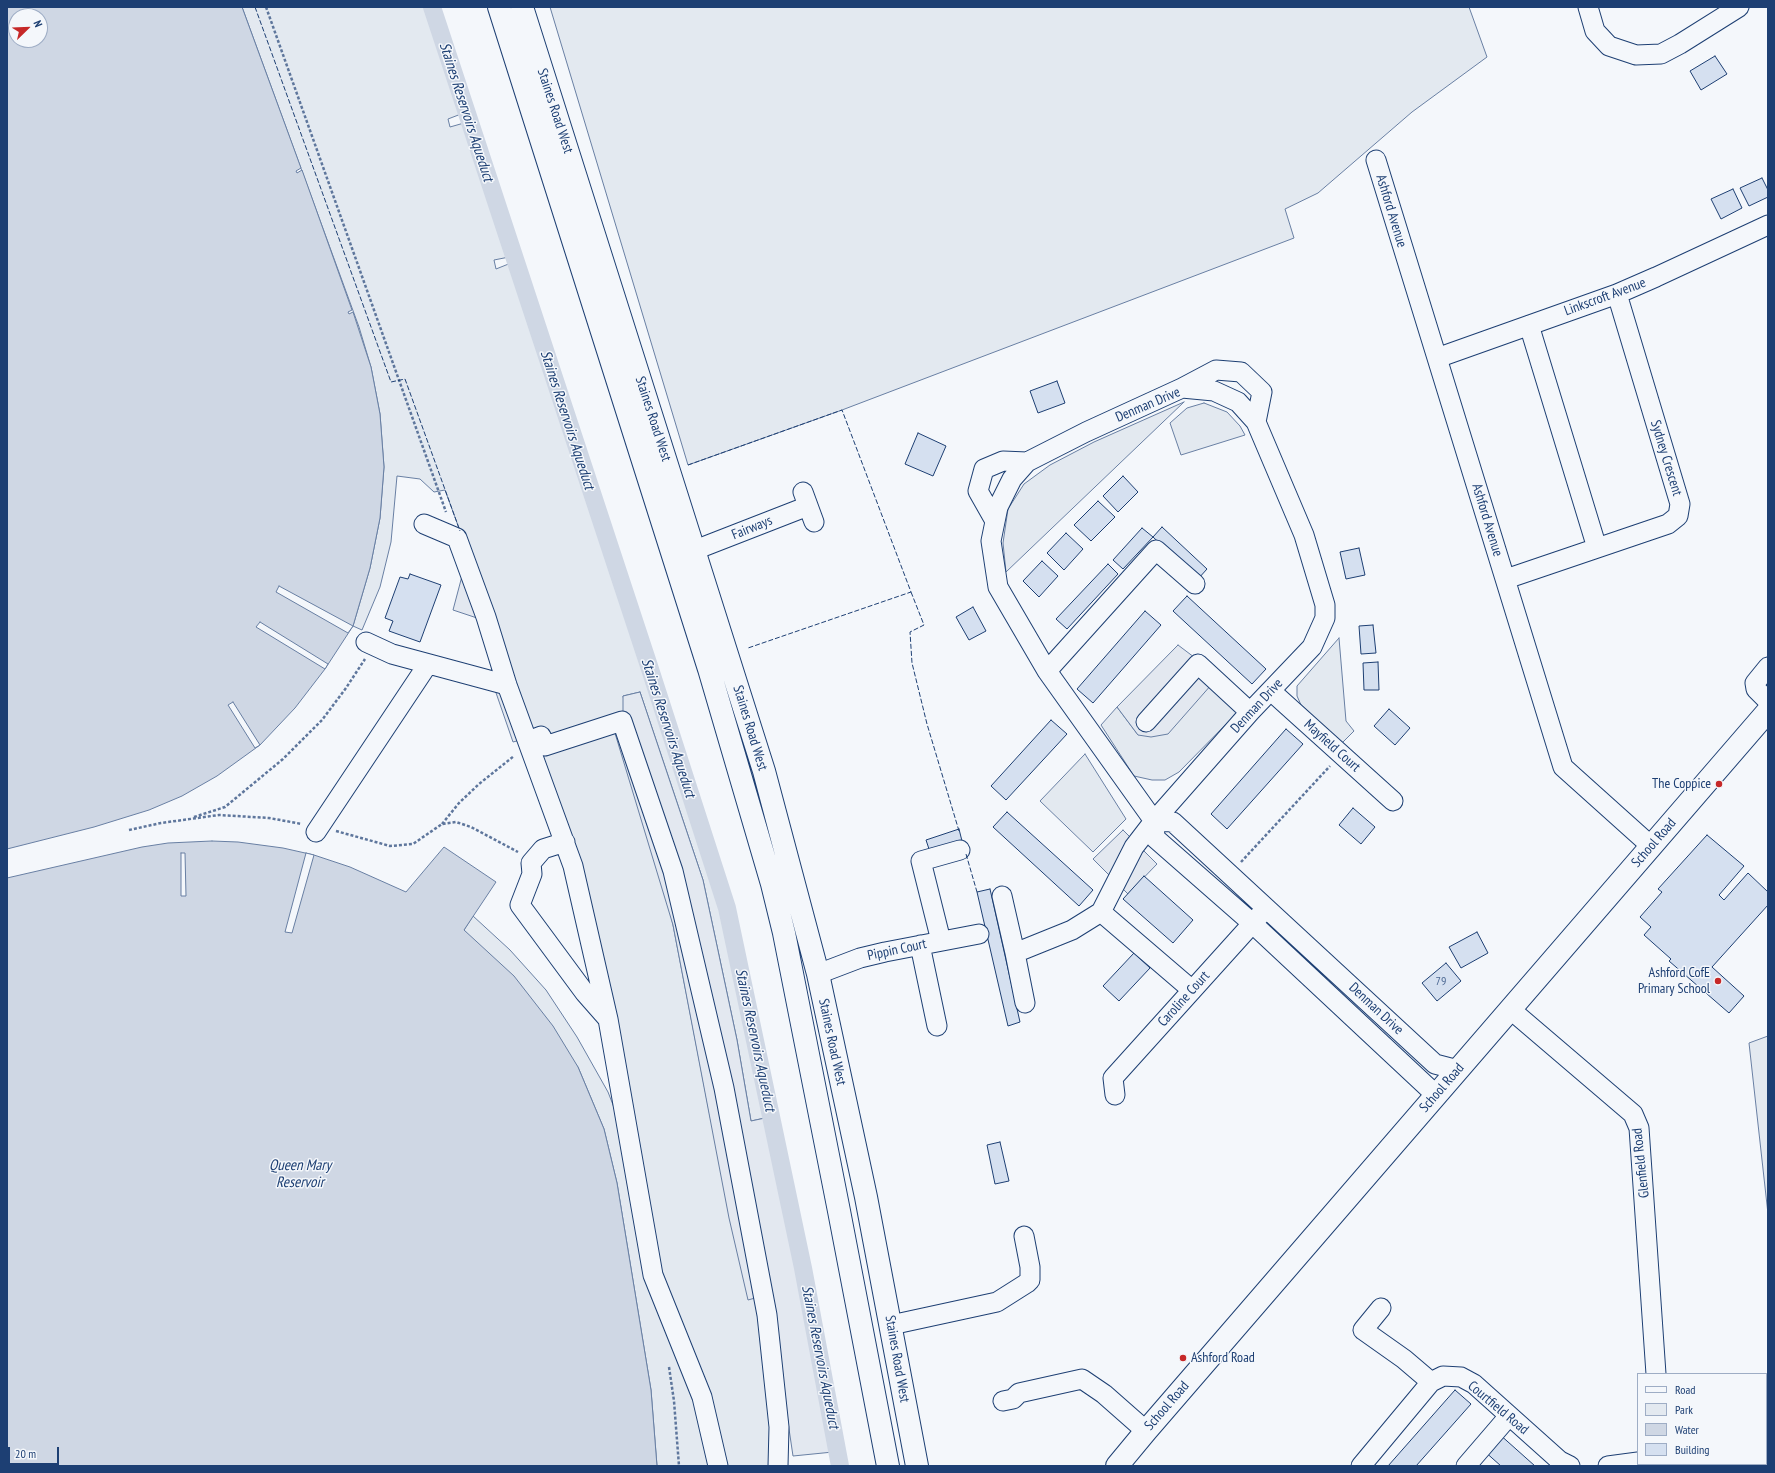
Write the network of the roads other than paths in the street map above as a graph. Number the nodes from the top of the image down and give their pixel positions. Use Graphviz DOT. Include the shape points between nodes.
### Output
graph roads {
  1 [pos="499,7"];
  2 [pos="522,7"];
  3 [pos="1588,7"];
  4 [pos="1739,7"];
  5 [pos="1376,160"];
  6 [pos="1768,225"];
  7 [pos="1617,294"];
  8 [pos="1529,325"];
  9 [pos="1437,358"];
  10 [pos="1182,388"];
  11 [pos="1256,422"];
  12 [pos="1027,462"];
  13 [pos="808,507"];
  14 [pos="995,521"];
  15 [pos="424,524"];
  16 [pos="1597,548"];
  17 [pos="695,550"];
  18 [pos="1506,579"];
  19 [pos="1195,584"];
  20 [pos="370,644"];
  21 [pos="428,664"];
  22 [pos="1768,667"];
  23 [pos="1047,671"];
  24 [pos="506,685"];
  25 [pos="1271,691"];
  26 [pos="1768,701"];
  27 [pos="1768,711"];
  28 [pos="1250,712"];
  29 [pos="1146,722"];
  30 [pos="529,743"];
  31 [pos="1393,801"];
  32 [pos="1154,821"];
  33 [pos="316,832"];
  34 [pos="565,842"];
  35 [pos="1651,846"];
  36 [pos="960,850"];
  37 [pos="1002,896"];
  38 [pos="1266,908"];
  39 [pos="1101,912"];
  40 [pos="1252,923"];
  41 [pos="979,934"];
  42 [pos="941,941"];
  43 [pos="920,945"];
  44 [pos="1015,953"];
  45 [pos="818,974"];
  46 [pos="1192,990"];
  47 [pos="1025,1003"];
  48 [pos="1510,1009"];
  49 [pos="608,1019"];
  50 [pos="938,1026"];
  51 [pos="1458,1070"];
  52 [pos="1115,1095"];
  53 [pos="1436,1095"];
  54 [pos="1024,1236"];
  55 [pos="1381,1308"];
  56 [pos="891,1325"];
  57 [pos="1656,1373"];
  58 [pos="1431,1382"];
  59 [pos="1003,1401"];
  60 [pos="1509,1416"];
  61 [pos="1146,1431"];
  62 [pos="1637,1462"];
  63 [pos="718,1466"];
  64 [pos="778,1466"];
  65 [pos="888,1466"];
  66 [pos="917,1466"];
  67 [pos="1118,1466"];
  68 [pos="1361,1466"];
  69 [pos="1466,1466"];
  70 [pos="1570,1466"];
  71 [pos="1608,1466"];
  1 -- 65 [label="main road, Staines Road West" via="709,668 772,884 840,1211"];
  2 -- 17 [label="main road, Staines Road West"];
  3 -- 4 [label="street" via="1595,31 1609,46 1636,55 1661,54"];
  5 -- 9 [label="street, Ashford Avenue"];
  6 -- 7 [label="street, Linkscroft Avenue"];
  7 -- 8 [label="street, Linkscroft Avenue"];
  7 -- 16 [label="street, Sydney Crescent" via="1680,504 1678,516 1668,524"];
  8 -- 9 [label="street, Linkscroft Avenue"];
  8 -- 16 [label="street"];
  9 -- 18 [label="street, Ashford Avenue"];
  10 -- 11 [label="street, Denman Drive" via="1214,391 1238,402"];
  10 -- 11 [label="street" via="1216,370 1241,372 1262,392"];
  10 -- 12 [label="street, Denman Drive"];
  11 -- 25 [label="street, Denman Drive" via="1304,534 1325,605 1325,618 1312,647"];
  12 -- 14 [label="street, Denman Drive" via="1012,478 998,507"];
  12 -- 14 [label="street" via="1003,461 984,469 978,490"];
  13 -- 17 [label="street, Fairways"];
  14 -- 23 [label="street, Denman Drive" via="991,541 998,587"];
  15 -- 24 [label="street" via="457,538 486,617"];
  16 -- 18 [label="street, Sydney Crescent"];
  17 -- 45 [label="main road, Staines Road West" via="764,771"];
  18 -- 35 [label="street, Ashford Avenue" via="1563,767"];
  19 -- 23 [label="street" via="1156,550"];
  20 -- 21 [label="street" via="392,654"];
  21 -- 24 [label="street"];
  21 -- 33 [label="street"];
  22 -- 26 [label="street" via="1755,683 1756,689"];
  23 -- 32 [label="street, Denman Drive"];
  24 -- 30 [label="street"];
  25 -- 28 [label="street, Denman Drive"];
  25 -- 31 [label="street, Mayfield Court"];
  27 -- 35 [label="main road, School Road"];
  28 -- 29 [label="street" via="1198,664"];
  28 -- 32 [label="street, Denman Drive"];
  30 -- 34 [label="street"];
  30 -- 64 [label="street" via="541,736 545,746 622,721 673,872 724,1088 767,1314 779,1427"];
  32 -- 38 [label="street, Denman Drive" via="1173,822"];
  32 -- 39 [label="street" via="1134,846"];
  32 -- 40 [label="street, Denman Drive" via="1155,838"];
  34 -- 49 [label="street" via="573,866"];
  34 -- 49 [label="street" via="543,848 531,863 532,874 520,905 585,993"];
  35 -- 48 [label="main road, School Road"];
  36 -- 42 [label="street" via="921,861"];
  37 -- 44 [label="street"];
  38 -- 40 [label="street, Caroline Court"];
  38 -- 51 [label="street, Denman Drive" via="1435,1064"];
  39 -- 44 [label="street" via="1072,930"];
  39 -- 46 [label="street"];
  40 -- 46 [label="street, Caroline Court"];
  40 -- 53 [label="street, Denman Drive"];
  41 -- 42 [label="street, Pippin Court"];
  42 -- 43 [label="street, Pippin Court"];
  43 -- 45 [label="street, Pippin Court" via="860,958"];
  43 -- 50 [label="street"];
  44 -- 47 [label="street"];
  45 -- 56 [label="main road, Staines Road West"];
  46 -- 52 [label="street, Caroline Court" via="1113,1078"];
  48 -- 51 [label="main road, School Road"];
  48 -- 57 [label="street, Glenfield Road" via="1633,1114 1639,1128"];
  49 -- 63 [label="street" via="652,1275 702,1397"];
  51 -- 53 [label="main road, School Road"];
  53 -- 61 [label="main road, School Road"];
  54 -- 56 [label="street" via="1030,1267 1030,1280 1027,1283 997,1302"];
  55 -- 58 [label="street" via="1363,1330"];
  56 -- 66 [label="main road, Staines Road West"];
  58 -- 60 [label="street, Courtfield Road" via="1443,1376 1461,1377 1474,1384"];
  58 -- 68 [label="street"];
  59 -- 61 [label="street" via="1013,1399 1019,1393 1082,1379 1104,1394"];
  60 -- 69 [label="street"];
  60 -- 70 [label="street, Courtfield Road" via="1560,1461"];
  61 -- 67 [label="main road, School Road"];
  62 -- 71 [label="street"];
}
